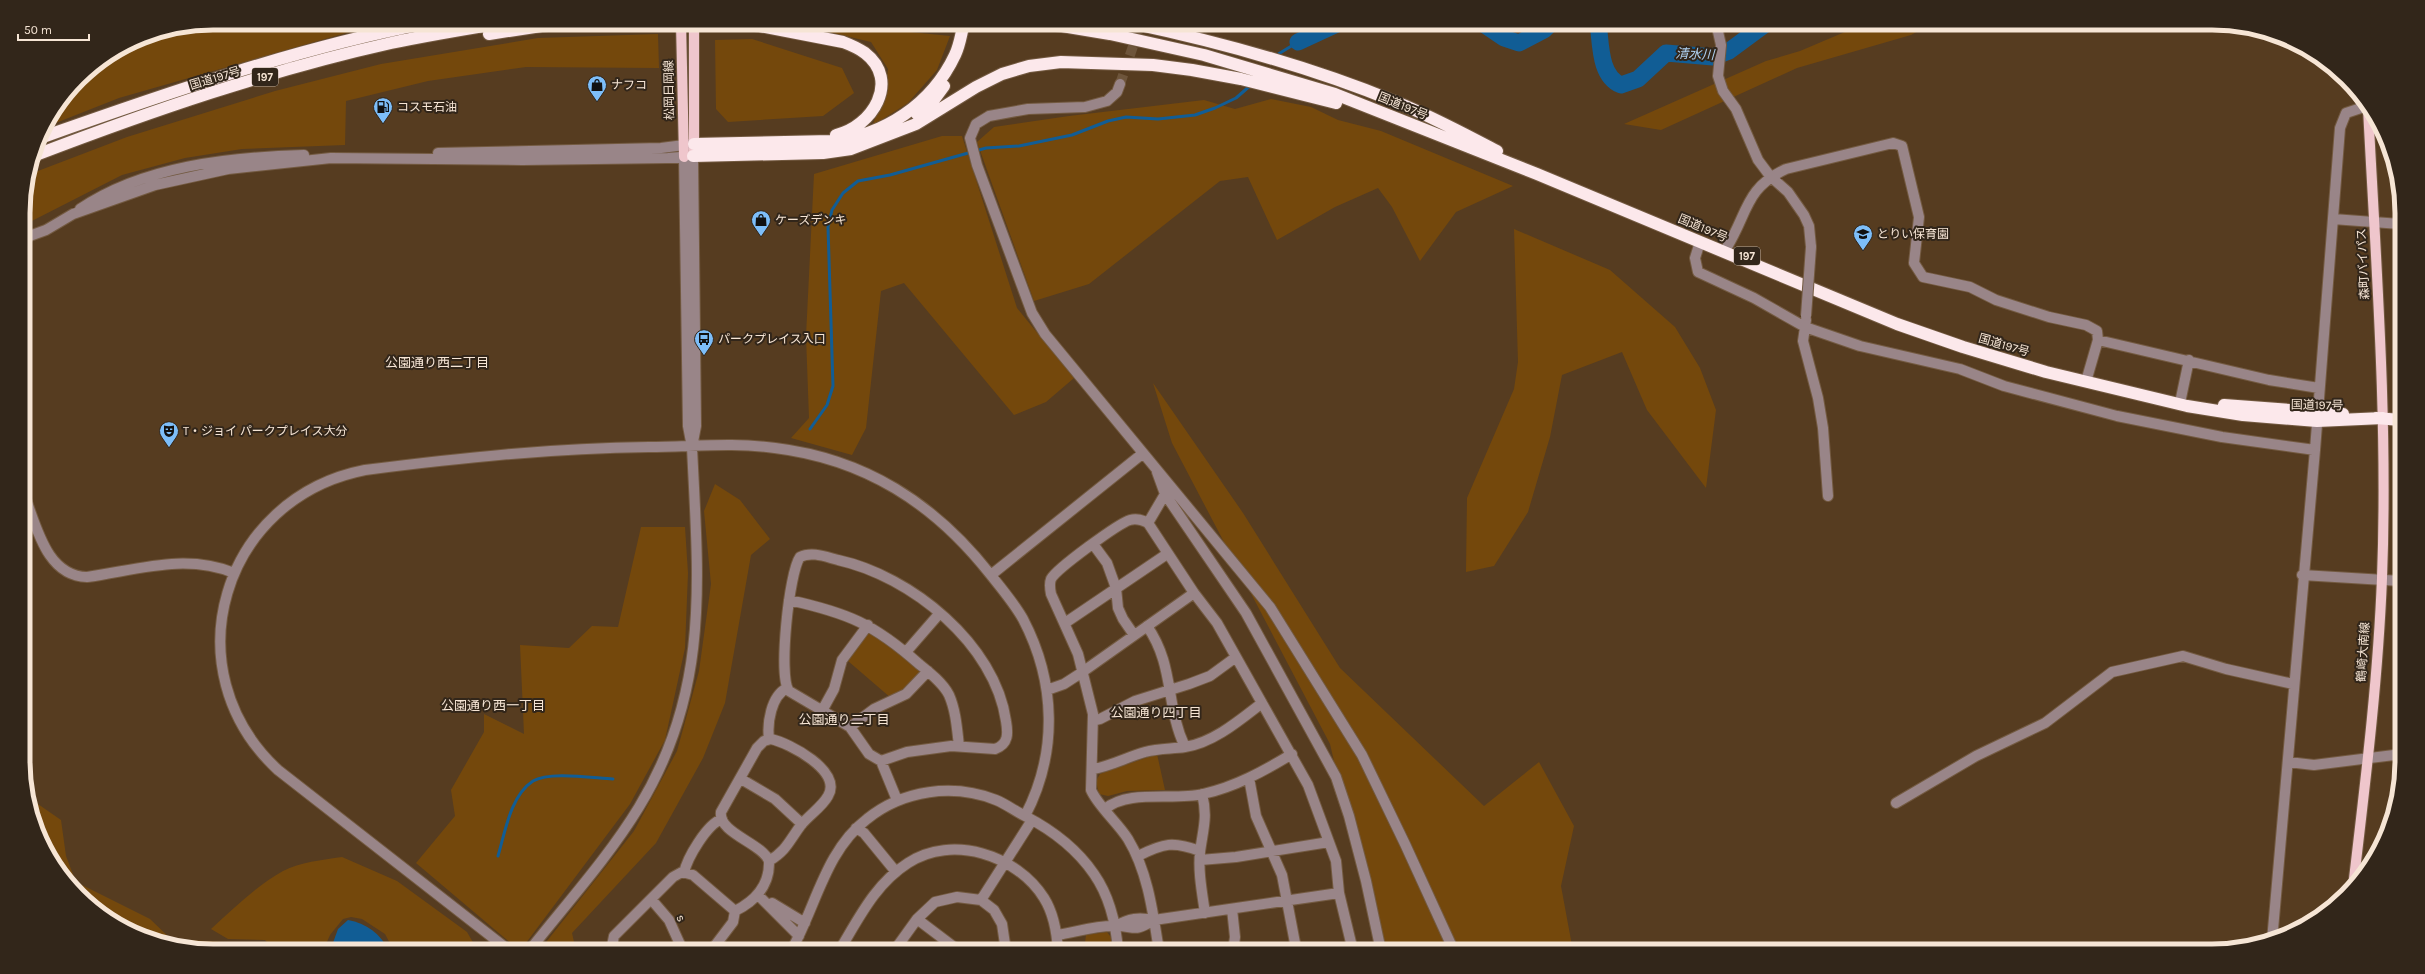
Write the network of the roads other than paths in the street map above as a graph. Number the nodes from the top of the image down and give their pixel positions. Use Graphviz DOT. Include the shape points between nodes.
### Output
graph roads {
  1 [pos="394,30"];
  2 [pos="465,30"];
  3 [pos="514,30"];
  4 [pos="681,30"];
  5 [pos="694,30"];
  6 [pos="780,30"];
  7 [pos="967,30"];
  8 [pos="967,30"];
  9 [pos="1086,30"];
  10 [pos="1158,30"];
  11 [pos="1718,30"];
  12 [pos="379,46"];
  13 [pos="1120,84"];
  14 [pos="2362,109"];
  15 [pos="2369,117"];
  16 [pos="1416,126"];
  17 [pos="902,130"];
  18 [pos="47,135"];
  19 [pos="793,141"];
  20 [pos="688,150"];
  21 [pos="40,153"];
  22 [pos="1770,176"];
  23 [pos="73,214"];
  24 [pos="2333,218"];
  25 [pos="2374,223"];
  26 [pos="2395,224"];
  27 [pos="30,232"];
  28 [pos="30,236"];
  29 [pos="1700,242"];
  30 [pos="1727,247"];
  31 [pos="1806,322"];
  32 [pos="2098,340"];
  33 [pos="2189,360"];
  34 [pos="2087,378"];
  35 [pos="2319,388"];
  36 [pos="2181,398"];
  37 [pos="2317,416"];
  38 [pos="2383,418"];
  39 [pos="2395,419"];
  40 [pos="692,446"];
  41 [pos="2315,450"];
  42 [pos="1142,454"];
  43 [pos="1156,469"];
  44 [pos="1165,494"];
  45 [pos="1828,496"];
  46 [pos="30,510"];
  47 [pos="1148,523"];
  48 [pos="1093,544"];
  49 [pos="1167,554"];
  50 [pos="234,573"];
  51 [pos="991,575"];
  52 [pos="2302,575"];
  53 [pos="2382,579"];
  54 [pos="2395,580"];
  55 [pos="1116,588"];
  56 [pos="1194,594"];
  57 [pos="789,600"];
  58 [pos="939,614"];
  59 [pos="1065,622"];
  60 [pos="868,625"];
  61 [pos="1147,626"];
  62 [pos="1134,635"];
  63 [pos="906,652"];
  64 [pos="1236,657"];
  65 [pos="928,671"];
  66 [pos="1083,672"];
  67 [pos="2293,684"];
  68 [pos="787,688"];
  69 [pos="1048,690"];
  70 [pos="1170,691"];
  71 [pos="1262,703"];
  72 [pos="823,709"];
  73 [pos="1093,721"];
  74 [pos="850,726"];
  75 [pos="769,739"];
  76 [pos="959,746"];
  77 [pos="1185,747"];
  78 [pos="1292,754"];
  79 [pos="2395,755"];
  80 [pos="2368,757"];
  81 [pos="881,761"];
  82 [pos="2288,762"];
  83 [pos="1093,769"];
  84 [pos="1249,778"];
  85 [pos="740,779"];
  86 [pos="1202,794"];
  87 [pos="897,800"];
  88 [pos="1896,803"];
  89 [pos="1106,809"];
  90 [pos="1028,818"];
  91 [pos="722,819"];
  92 [pos="802,824"];
  93 [pos="856,828"];
  94 [pos="1329,842"];
  95 [pos="1270,850"];
  96 [pos="1200,855"];
  97 [pos="1138,856"];
  98 [pos="769,862"];
  99 [pos="1005,862"];
  100 [pos="684,872"];
  101 [pos="896,872"];
  102 [pos="2353,877"];
  103 [pos="1339,892"];
  104 [pos="758,895"];
  105 [pos="651,900"];
  106 [pos="981,900"];
  107 [pos="1287,900"];
  108 [pos="1232,909"];
  109 [pos="735,911"];
  110 [pos="1206,913"];
  111 [pos="917,919"];
  112 [pos="1154,920"];
  113 [pos="805,923"];
  114 [pos="1116,926"];
  115 [pos="2273,933"];
  116 [pos="1058,935"];
  117 [pos="799,936"];
  118 [pos="501,944"];
  119 [pos="535,944"];
  120 [pos="612,944"];
  121 [pos="680,944"];
  122 [pos="716,944"];
  123 [pos="795,944"];
  124 [pos="843,944"];
  125 [pos="899,944"];
  126 [pos="947,944"];
  127 [pos="1005,944"];
  128 [pos="1058,944"];
  129 [pos="1117,944"];
  130 [pos="1158,944"];
  131 [pos="1234,944"];
  132 [pos="1295,944"];
  133 [pos="1352,944"];
  134 [pos="1380,944"];
  135 [pos="1451,944"];
  1 -- 18 [label="highway, 国道197号 / 197" via="248,67"];
  2 -- 12 [label="highway, 国道197号 / 197"];
  3 -- 12 [label="highway" via="428,43"];
  4 -- 20 [label="main road, 松岡日岡線"];
  5 -- 20 [label="main road, 松岡日岡線"];
  6 -- 19 [label="highway" via="843,42 866,54 877,69 881,87 877,105 865,121 840,134"];
  7 -- 19 [label="highway" via="955,56 941,77 918,103 896,121 873,132 848,139"];
  8 -- 17 [label="highway" via="963,55 944,87"];
  9 -- 16 [label="highway, 国道197号 / 197" via="1204,55 1256,70 1335,94"];
  10 -- 30 [label="highway, 国道197号 / 197" via="1245,52 1376,94 1534,167"];
  11 -- 22 [label="street" via="1721,45 1718,76 1723,91 1736,109 1758,160"];
  12 -- 21 [label="highway, 国道197号 / 197" via="240,84 122,122"];
  13 -- 42 [label="street" via="1117,92 1107,102 1028,109 989,116 976,124 970,138 977,165 1032,312 1045,334"];
  14 -- 24 [label="street" via="2346,113 2340,128"];
  15 -- 25 [label="main road, 森町バイパス"];
  16 -- 17 [label="highway" via="1241,79 1153,64 1061,62 1029,66 1002,74"];
  16 -- 29 [label="highway, 国道197号 / 197"];
  17 -- 20 [label="highway" via="871,143 824,153"];
  19 -- 20 [label="highway"];
  20 -- 23 [label="street" via="522,160 331,158 210,172 155,185"];
  20 -- 40 [label="street" via="696,426"];
  22 -- 30 [label="street" via="1749,200"];
  22 -- 31 [label="street, bridge" via="1788,192 1809,226"];
  22 -- 32 [label="street" via="1786,169 1893,143 1902,146 1919,217 1914,263 1923,277 1970,287 1996,300 2048,317 2086,325 2097,331"];
  23 -- 27 [label="street"];
  23 -- 28 [label="street" via="46,230"];
  24 -- 25 [label="street"];
  24 -- 35 [label="street"];
  25 -- 26 [label="street"];
  25 -- 38 [label="main road, 森町バイパス"];
  29 -- 31 [label="street" via="1695,258 1698,272"];
  29 -- 37 [label="highway, 国道197号 / 197" via="1897,324 1964,348 2046,372 2214,411"];
  30 -- 34 [label="highway, 国道197号 / 197" via="1910,323 1978,347"];
  31 -- 41 [label="street" via="1860,346 1960,369 2004,386 2117,416 2222,437"];
  31 -- 45 [label="street" via="1803,341 1823,428"];
  32 -- 33 [label="street"];
  32 -- 34 [label="street"];
  33 -- 35 [label="street" via="2269,380"];
  33 -- 36 [label="street"];
  34 -- 36 [label="highway, 国道197号 / 197"];
  35 -- 37 [label="street"];
  36 -- 37 [label="highway, 国道197号 / 197"];
  37 -- 38 [label="highway, 国道197号 / 197"];
  37 -- 41 [label="street"];
  38 -- 39 [label="highway, 国道197号 / 197"];
  38 -- 53 [label="main road, 鶴崎大南線"];
  40 -- 50 [label="street" via="539,450 382,468 339,476 314,486 275,515 256,535"];
  40 -- 51 [label="street" via="773,447 815,455 857,469 897,489 931,512 963,541"];
  40 -- 119 [label="street" via="696,627 690,676 680,718 666,758 638,809 610,849"];
  41 -- 52 [label="street"];
  42 -- 43 [label="street"];
  42 -- 51 [label="street"];
  43 -- 44 [label="street"];
  43 -- 135 [label="street" via="1270,607 1362,755"];
  44 -- 47 [label="street"];
  44 -- 134 [label="street" via="1246,613 1336,777 1366,881"];
  46 -- 50 [label="street" via="49,554 60,568 74,575 87,577 183,562 209,565"];
  47 -- 48 [label="street" via="1138,519 1129,520"];
  47 -- 49 [label="street"];
  48 -- 55 [label="street" via="1107,563"];
  48 -- 59 [label="street" via="1059,569 1052,578 1051,594"];
  49 -- 55 [label="street"];
  49 -- 56 [label="street"];
  50 -- 118 [label="street" via="222,619 222,654 235,709 254,745 278,770"];
  51 -- 69 [label="street" via="1015,606 1028,630 1038,652"];
  52 -- 53 [label="street"];
  52 -- 67 [label="street"];
  53 -- 54 [label="street"];
  53 -- 80 [label="main road, 鶴崎大南線"];
  55 -- 59 [label="street"];
  55 -- 62 [label="street" via="1122,619"];
  56 -- 61 [label="street"];
  56 -- 64 [label="street" via="1217,623"];
  57 -- 58 [label="street" via="797,562 803,556 812,554 847,562 890,579"];
  57 -- 60 [label="street" via="839,612"];
  57 -- 68 [label="street" via="784,667"];
  58 -- 63 [label="street"];
  58 -- 76 [label="street" via="965,637 986,666 998,688 1005,715 1007,737 999,748"];
  59 -- 66 [label="street"];
  60 -- 63 [label="street"];
  60 -- 72 [label="street" via="839,666 834,689"];
  61 -- 62 [label="street"];
  61 -- 70 [label="street" via="1161,649"];
  62 -- 66 [label="street"];
  63 -- 65 [label="street"];
  64 -- 70 [label="street" via="1210,676"];
  64 -- 71 [label="street"];
  65 -- 74 [label="street" via="906,694 874,709"];
  65 -- 76 [label="street" via="948,694"];
  66 -- 69 [label="street"];
  66 -- 73 [label="street"];
  67 -- 82 [label="street"];
  67 -- 88 [label="street" via="2183,656 2112,672 2045,723 1976,756"];
  68 -- 72 [label="street"];
  68 -- 75 [label="street" via="777,697 769,722"];
  69 -- 90 [label="street" via="1049,719 1044,769"];
  70 -- 73 [label="street" via="1135,701"];
  70 -- 77 [label="street" via="1175,720"];
  71 -- 77 [label="street" via="1234,725"];
  71 -- 78 [label="street"];
  72 -- 74 [label="street"];
  73 -- 83 [label="street"];
  74 -- 81 [label="street" via="869,754"];
  75 -- 85 [label="street" via="757,748"];
  75 -- 92 [label="street" via="806,754 818,764 829,781 828,796"];
  76 -- 81 [label="street" via="907,752"];
  77 -- 83 [label="street" via="1157,749"];
  78 -- 84 [label="street"];
  78 -- 94 [label="street" via="1308,784"];
  79 -- 80 [label="street"];
  80 -- 82 [label="street" via="2314,766"];
  80 -- 102 [label="main road, 鶴崎大南線"];
  81 -- 87 [label="street"];
  82 -- 115 [label="street"];
  83 -- 89 [label="street" via="1092,790 1095,799"];
  84 -- 86 [label="street"];
  84 -- 95 [label="street" via="1256,816"];
  85 -- 91 [label="street" via="723,808"];
  85 -- 92 [label="street" via="775,799"];
  86 -- 89 [label="street" via="1125,798 1114,802"];
  86 -- 96 [label="street" via="1206,822"];
  87 -- 90 [label="street" via="936,791 968,793 997,801"];
  87 -- 93 [label="street" via="876,811"];
  89 -- 97 [label="street"];
  90 -- 99 [label="street"];
  90 -- 114 [label="street" via="1076,852 1094,875 1108,902"];
  91 -- 98 [label="street" via="725,825 765,854"];
  91 -- 100 [label="street" via="712,826 689,857"];
  92 -- 98 [label="street" via="784,852"];
  93 -- 101 [label="street" via="864,833"];
  93 -- 113 [label="street" via="832,860"];
  94 -- 95 [label="street"];
  94 -- 103 [label="street" via="1336,862"];
  95 -- 96 [label="street" via="1236,857"];
  95 -- 107 [label="street" via="1282,874"];
  96 -- 97 [label="street" via="1178,843"];
  96 -- 110 [label="street" via="1200,879"];
  97 -- 112 [label="street"];
  98 -- 104 [label="street" via="766,880"];
  99 -- 101 [label="street" via="985,854 961,849 939,851 908,862"];
  99 -- 106 [label="street"];
  99 -- 116 [label="street" via="1023,874 1037,888 1051,911"];
  100 -- 105 [label="street" via="673,877"];
  100 -- 109 [label="street" via="692,875"];
  101 -- 124 [label="street" via="884,881 869,900"];
  103 -- 107 [label="street"];
  103 -- 133 [label="street"];
  104 -- 109 [label="street"];
  104 -- 113 [label="street"];
  104 -- 117 [label="street"];
  105 -- 120 [label="street" via="614,936"];
  105 -- 121 [label="street, s" via="669,920"];
  106 -- 111 [label="street" via="957,898 935,902"];
  106 -- 127 [label="street" via="994,910 1002,924"];
  107 -- 108 [label="street"];
  107 -- 132 [label="street"];
  108 -- 110 [label="street"];
  108 -- 131 [label="street"];
  109 -- 122 [label="street" via="733,922"];
  110 -- 112 [label="street"];
  111 -- 125 [label="street"];
  111 -- 126 [label="street"];
  112 -- 114 [label="street" via="1141,917 1126,920"];
  112 -- 130 [label="street"];
  113 -- 117 [label="street"];
  114 -- 116 [label="street"];
  114 -- 129 [label="street"];
  116 -- 128 [label="street"];
  117 -- 123 [label="street"];
}
